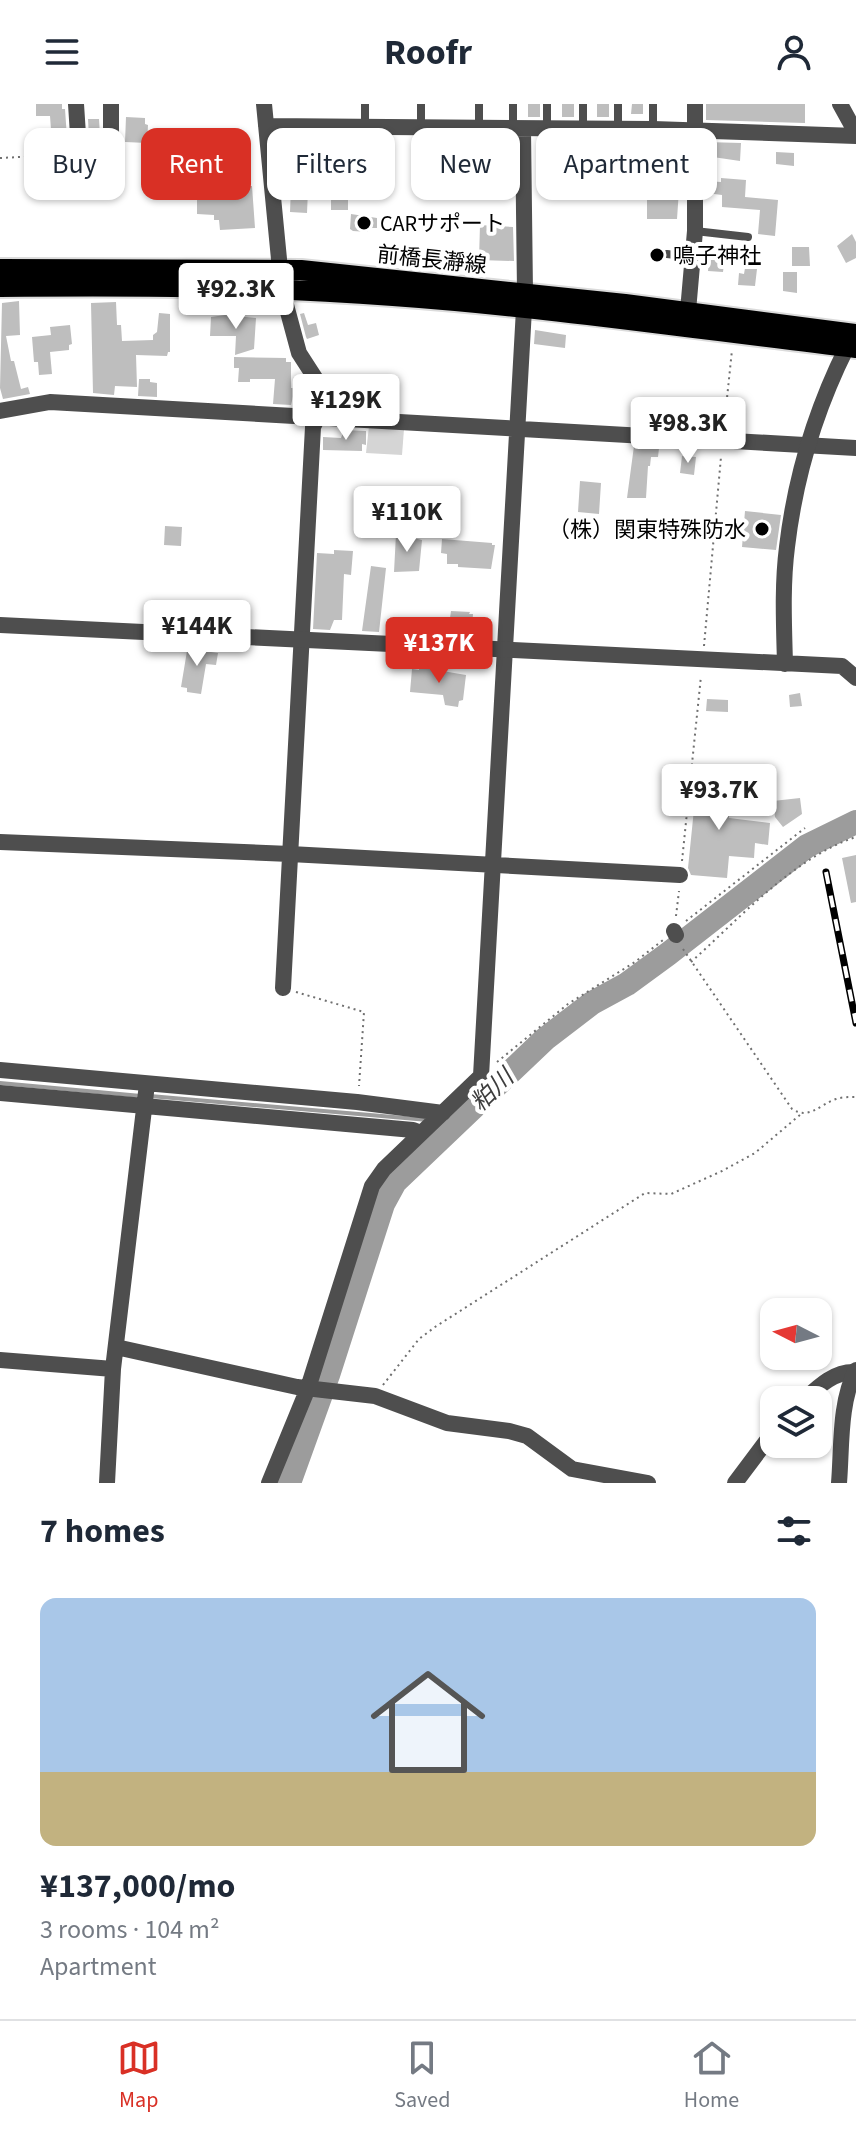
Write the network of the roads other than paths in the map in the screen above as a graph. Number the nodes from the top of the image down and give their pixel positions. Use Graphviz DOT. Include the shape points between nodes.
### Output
graph roads {
  1 [pos="76,104"];
  2 [pos="111,104"];
  3 [pos="264,104"];
  4 [pos="365,104"];
  5 [pos="421,104"];
  6 [pos="479,104"];
  7 [pos="513,104"];
  8 [pos="547,104"];
  9 [pos="583,104"];
  10 [pos="618,104"];
  11 [pos="653,104"];
  12 [pos="695,104"];
  13 [pos="840,104"];
  14 [pos="266,126"];
  15 [pos="365,127"];
  16 [pos="78,128"];
  17 [pos="111,128"];
  18 [pos="421,128"];
  19 [pos="470,128"];
  20 [pos="518,128"];
  21 [pos="547,128"];
  22 [pos="583,128"];
  23 [pos="618,128"];
  24 [pos="653,128"];
  25 [pos="697,128"];
  26 [pos="717,131"];
  27 [pos="856,134"];
  28 [pos="520,186"];
  29 [pos="696,200"];
  30 [pos="695,231"];
  31 [pos="748,237"];
  32 [pos="667,254"];
  33 [pos="693,257"];
  34 [pos="0,269"];
  35 [pos="281,280"];
  36 [pos="0,287"];
  37 [pos="524,300"];
  38 [pos="688,311"];
  39 [pos="853,343"];
  40 [pos="0,411"];
  41 [pos="318,417"];
  42 [pos="517,429"];
  43 [pos="809,445"];
  44 [pos="856,448"];
  45 [pos="0,625"];
  46 [pos="302,641"];
  47 [pos="505,650"];
  48 [pos="785,664"];
  49 [pos="856,678"];
  50 [pos="0,842"];
  51 [pos="290,854"];
  52 [pos="493,865"];
  53 [pos="680,875"];
  54 [pos="283,988"];
  55 [pos="0,1070"];
  56 [pos="0,1093"];
  57 [pos="146,1095"];
  58 [pos="433,1122"];
  59 [pos="116,1347"];
  60 [pos="0,1360"];
  61 [pos="113,1369"];
  62 [pos="856,1371"];
  63 [pos="820,1386"];
  64 [pos="312,1389"];
  65 [pos="760,1450"];
  66 [pos="571,1476"];
  67 [pos="107,1483"];
  68 [pos="269,1483"];
  69 [pos="648,1483"];
  70 [pos="735,1483"];
  71 [pos="839,1483"];
  1 -- 16 [label="street"];
  2 -- 17 [label="street"];
  3 -- 14 [label="street"];
  4 -- 15 [label="lane"];
  5 -- 18 [label="lane"];
  6 -- 19 [label="lane"];
  7 -- 20 [label="lane"];
  8 -- 21 [label="lane"];
  9 -- 22 [label="lane"];
  10 -- 23 [label="lane"];
  11 -- 24 [label="lane"];
  12 -- 25 [label="street"];
  13 -- 27 [label="street"];
  14 -- 15 [label="street"];
  14 -- 35 [label="street"];
  15 -- 18 [label="street"];
  26 -- 27 [label="street"];
  28 -- 37 [label="street"];
  29 -- 30 [label="street"];
  30 -- 31 [label="lane"];
  30 -- 33 [label="street"];
  32 -- 33 [label="lane"];
  33 -- 38 [label="street"];
  34 -- 35 [label="main road, 前橋長瀞線"];
  35 -- 36 [label="main road, 前橋長瀞線"];
  35 -- 37 [label="main road, 前橋長瀞線" via="394,296"];
  35 -- 41 [label="street" via="299,353 319,384"];
  37 -- 38 [label="main road, 前橋長瀞線"];
  37 -- 39 [label="main road, 前橋長瀞線" via="734,332"];
  37 -- 42 [label="street"];
  38 -- 39 [label="main road, 前橋長瀞線"];
  39 -- 43 [label="street" via="822,404"];
  40 -- 41 [label="street" via="50,402"];
  41 -- 42 [label="street"];
  41 -- 46 [label="street" via="313,427"];
  42 -- 43 [label="street"];
  42 -- 47 [label="street"];
  43 -- 44 [label="street"];
  43 -- 48 [label="street" via="787,549"];
  45 -- 46 [label="street"];
  46 -- 47 [label="street"];
  46 -- 51 [label="street"];
  47 -- 48 [label="street"];
  47 -- 52 [label="street"];
  48 -- 49 [label="street" via="842,666"];
  50 -- 51 [label="street"];
  51 -- 52 [label="street"];
  51 -- 54 [label="street"];
  52 -- 53 [label="street"];
  52 -- 58 [label="street" via="481,1076"];
  55 -- 57 [label="street"];
  56 -- 57 [label="street"];
  57 -- 58 [label="street" via="357,1102"];
  57 -- 58 [label="street" via="413,1130"];
  57 -- 59 [label="street"];
  58 -- 64 [label="street" via="372,1186"];
  59 -- 61 [label="street"];
  59 -- 64 [label="street"];
  60 -- 61 [label="street"];
  61 -- 67 [label="street"];
  62 -- 63 [label="street" via="832,1376"];
  62 -- 71 [label="street" via="845,1406"];
  64 -- 66 [label="street" via="375,1396 447,1423 527,1436"];
  64 -- 68 [label="street"];
  65 -- 70 [label="street"];
  66 -- 69 [label="street"];
}
